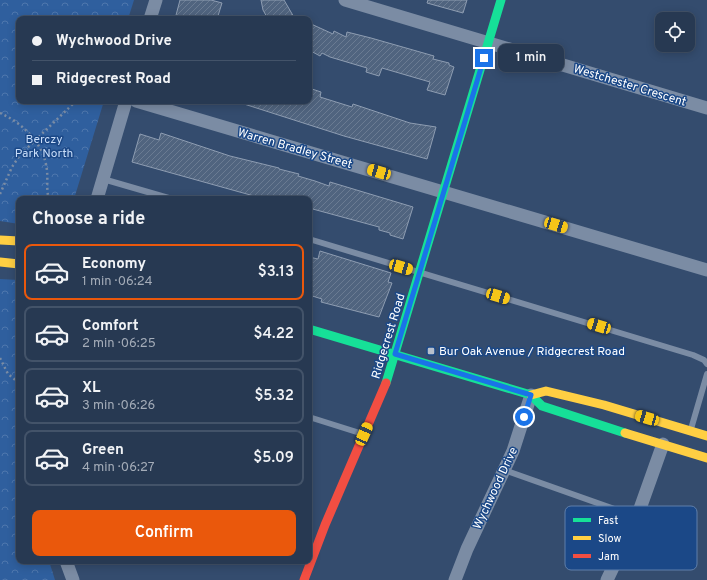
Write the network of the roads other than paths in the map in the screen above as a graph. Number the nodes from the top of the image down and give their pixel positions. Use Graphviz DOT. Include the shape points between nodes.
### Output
graph roads {
  1 [pos="156,0"];
  2 [pos="345,0"];
  3 [pos="501,0"];
  4 [pos="151,16"];
  5 [pos="489,43"];
  6 [pos="125,104"];
  7 [pos="146,104"];
  8 [pos="707,108"];
  9 [pos="103,179"];
  10 [pos="444,192"];
  11 [pos="98,196"];
  12 [pos="162,196"];
  13 [pos="0,240"];
  14 [pos="312,240"];
  15 [pos="16,241"];
  16 [pos="0,262"];
  17 [pos="16,264"];
  18 [pos="707,270"];
  19 [pos="420,272"];
  20 [pos="312,330"];
  21 [pos="395,354"];
  22 [pos="707,364"];
  23 [pos="707,374"];
  24 [pos="531,395"];
  25 [pos="312,418"];
  26 [pos="690,431"];
  27 [pos="364,434"];
  28 [pos="707,436"];
  29 [pos="663,444"];
  30 [pos="707,458"];
  31 [pos="504,470"];
  32 [pos="606,506"];
  33 [pos="641,506"];
  34 [pos="312,559"];
  35 [pos="67,564"];
  36 [pos="310,564"];
  37 [pos="612,570"];
  38 [pos="73,580"];
  39 [pos="304,580"];
  40 [pos="455,580"];
  41 [pos="607,580"];
  1 -- 4 [label="street"];
  2 -- 5 [label="street, Westchester Crescent"];
  3 -- 5 [label="street, Ridgecrest Road"];
  5 -- 8 [label="street, Westchester Crescent"];
  5 -- 10 [label="street, Ridgecrest Road"];
  6 -- 9 [label="street"];
  7 -- 10 [label="street, Warren Bradley Street"];
  9 -- 11 [label="street"];
  9 -- 12 [label="lane"];
  10 -- 18 [label="street, Warren Bradley Street"];
  10 -- 19 [label="street, Ridgecrest Road"];
  13 -- 15 [label="street"];
  14 -- 19 [label="lane"];
  16 -- 17 [label="street"];
  19 -- 21 [label="street, Ridgecrest Road"];
  19 -- 22 [label="lane" via="693,354"];
  20 -- 21 [label="street"];
  21 -- 24 [label="street"];
  21 -- 27 [label="street, Ridgecrest Road" via="388,379"];
  23 -- 26 [label="lane"];
  24 -- 26 [label="street" via="546,391 604,405"];
  24 -- 29 [label="street" via="542,406"];
  24 -- 31 [label="street, Wychwood Drive"];
  25 -- 27 [label="lane"];
  26 -- 28 [label="street"];
  27 -- 34 [label="street, Ridgecrest Road"];
  29 -- 30 [label="street"];
  29 -- 33 [label="street"];
  31 -- 32 [label="lane"];
  31 -- 40 [label="street, Wychwood Drive"];
  35 -- 38 [label="street"];
  36 -- 39 [label="street, Ridgecrest Road"];
  37 -- 41 [label="street"];
}
